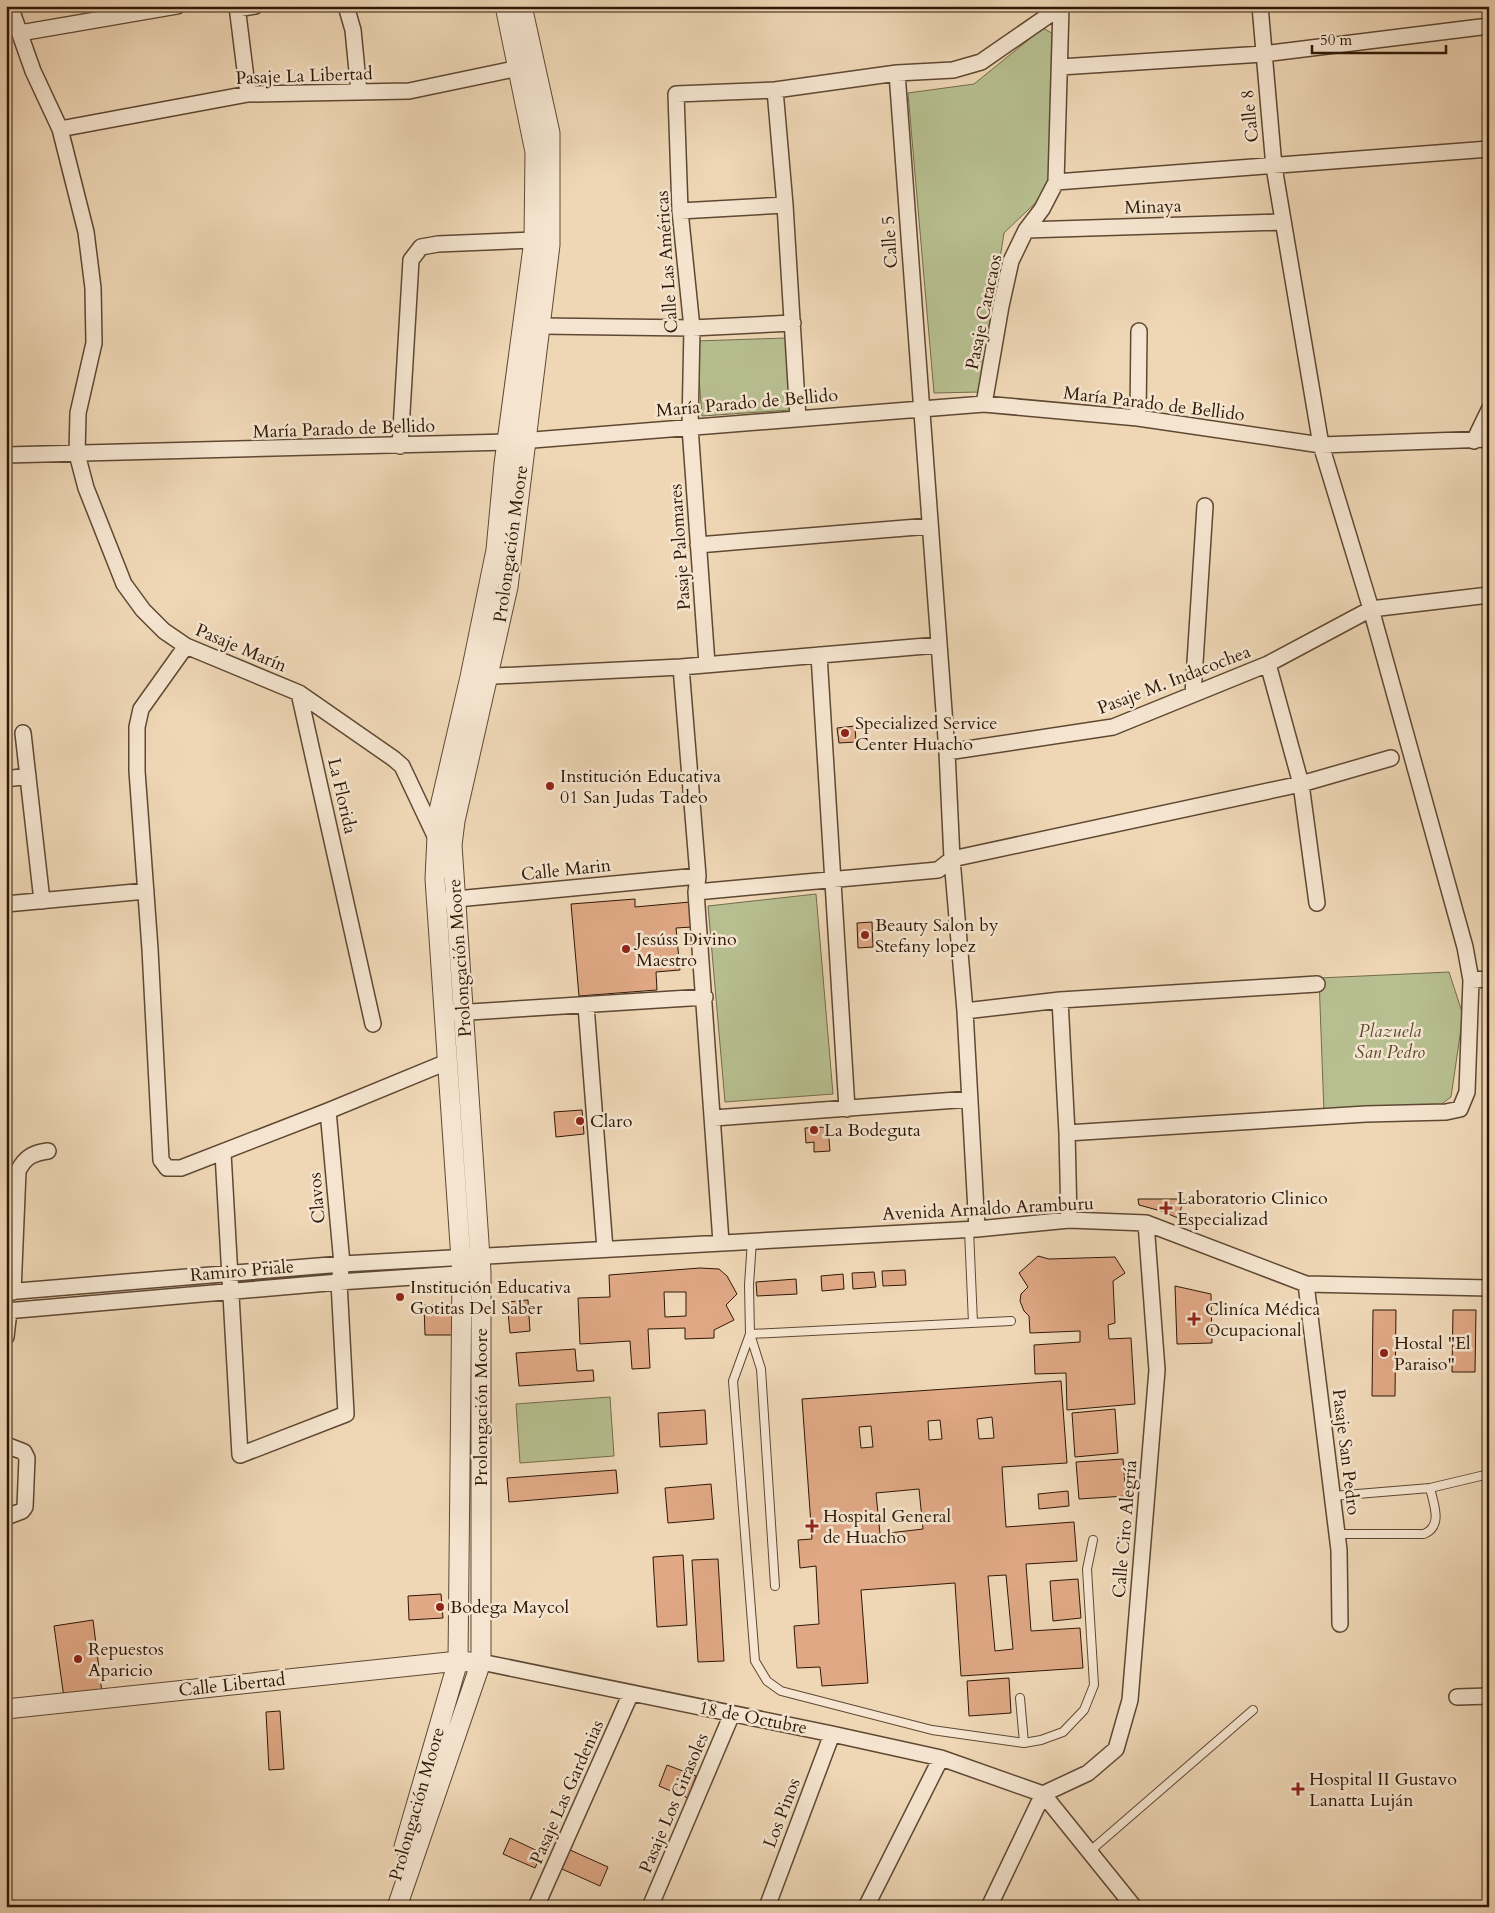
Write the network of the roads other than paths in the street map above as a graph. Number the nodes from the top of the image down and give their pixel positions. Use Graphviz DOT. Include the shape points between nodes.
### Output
graph roads {
  1 [pos="10,6"];
  2 [pos="177,6"];
  3 [pos="255,6"];
  4 [pos="346,6"];
  5 [pos="505,6"];
  6 [pos="522,6"];
  7 [pos="1062,6"];
  8 [pos="1260,6"];
  9 [pos="237,8"];
  10 [pos="100,12"];
  11 [pos="1489,26"];
  12 [pos="20,32"];
  13 [pos="1263,54"];
  14 [pos="1060,67"];
  15 [pos="519,68"];
  16 [pos="897,73"];
  17 [pos="775,90"];
  18 [pos="359,92"];
  19 [pos="248,94"];
  20 [pos="60,129"];
  21 [pos="1489,149"];
  22 [pos="1274,167"];
  23 [pos="1056,182"];
  24 [pos="785,205"];
  25 [pos="680,211"];
  26 [pos="1282,222"];
  27 [pos="1026,230"];
  28 [pos="534,240"];
  29 [pos="793,322"];
  30 [pos="541,326"];
  31 [pos="692,328"];
  32 [pos="1139,331"];
  33 [pos="984,404"];
  34 [pos="921,408"];
  35 [pos="1489,410"];
  36 [pos="798,418"];
  37 [pos="1138,418"];
  38 [pos="690,427"];
  39 [pos="1481,440"];
  40 [pos="516,442"];
  41 [pos="1321,445"];
  42 [pos="400,446"];
  43 [pos="77,454"];
  44 [pos="6,455"];
  45 [pos="1205,506"];
  46 [pos="930,526"];
  47 [pos="698,545"];
  48 [pos="1489,596"];
  49 [pos="1371,609"];
  50 [pos="938,645"];
  51 [pos="186,646"];
  52 [pos="819,655"];
  53 [pos="707,664"];
  54 [pos="1268,664"];
  55 [pos="681,667"];
  56 [pos="479,677"];
  57 [pos="299,693"];
  58 [pos="1193,694"];
  59 [pos="23,733"];
  60 [pos="947,752"];
  61 [pos="1391,758"];
  62 [pos="28,776"];
  63 [pos="6,779"];
  64 [pos="1300,784"];
  65 [pos="444,841"];
  66 [pos="952,859"];
  67 [pos="698,876"];
  68 [pos="831,879"];
  69 [pos="146,891"];
  70 [pos="696,892"];
  71 [pos="447,900"];
  72 [pos="42,901"];
  73 [pos="1317,903"];
  74 [pos="6,904"];
  75 [pos="1489,979"];
  76 [pos="1471,980"];
  77 [pos="1318,984"];
  78 [pos="704,997"];
  79 [pos="1060,1000"];
  80 [pos="586,1006"];
  81 [pos="965,1011"];
  82 [pos="454,1013"];
  83 [pos="374,1024"];
  84 [pos="447,1062"];
  85 [pos="970,1099"];
  86 [pos="847,1109"];
  87 [pos="328,1111"];
  88 [pos="714,1118"];
  89 [pos="1067,1133"];
  90 [pos="48,1151"];
  91 [pos="223,1153"];
  92 [pos="1069,1220"];
  93 [pos="1146,1223"];
  94 [pos="973,1229"];
  95 [pos="752,1240"];
  96 [pos="721,1242"];
  97 [pos="605,1249"];
  98 [pos="342,1264"];
  99 [pos="471,1265"];
  100 [pos="230,1272"];
  101 [pos="339,1282"];
  102 [pos="1306,1284"];
  103 [pos="1489,1288"];
  104 [pos="230,1291"];
  105 [pos="10,1292"];
  106 [pos="7,1311"];
  107 [pos="1010,1320"];
  108 [pos="972,1322"];
  109 [pos="750,1334"];
  110 [pos="6,1337"];
  111 [pos="6,1445"];
  112 [pos="1489,1474"];
  113 [pos="1430,1488"];
  114 [pos="1333,1496"];
  115 [pos="6,1517"];
  116 [pos="1337,1534"];
  117 [pos="1092,1540"];
  118 [pos="775,1586"];
  119 [pos="1340,1624"];
  120 [pos="458,1661"];
  121 [pos="481,1662"];
  122 [pos="631,1693"];
  123 [pos="1489,1696"];
  124 [pos="1457,1697"];
  125 [pos="1020,1698"];
  126 [pos="6,1709"];
  127 [pos="1252,1710"];
  128 [pos="732,1714"];
  129 [pos="832,1734"];
  130 [pos="1024,1743"];
  131 [pos="941,1758"];
  132 [pos="1042,1794"];
  133 [pos="1090,1852"];
  134 [pos="386,1907"];
  135 [pos="397,1907"];
  136 [pos="536,1907"];
  137 [pos="650,1907"];
  138 [pos="767,1907"];
  139 [pos="866,1907"];
  140 [pos="988,1907"];
  141 [pos="1134,1907"];
  1 -- 12 [label="street, Pasaje Marín"];
  2 -- 10 [label="street"];
  3 -- 9 [label="street"];
  4 -- 18 [label="street" via="353,30"];
  5 -- 15 [label="street, Prolongación Moore"];
  6 -- 30 [label="street, Prolongación Moore" via="550,133 550,245"];
  7 -- 14 [label="street"];
  7 -- 16 [label="street" via="981,62 953,70"];
  8 -- 13 [label="street, Calle 8"];
  9 -- 19 [label="street"];
  10 -- 12 [label="street"];
  11 -- 13 [label="street"];
  12 -- 20 [label="street, Pasaje Marín" via="33,71"];
  13 -- 14 [label="street"];
  13 -- 22 [label="street, Calle 8"];
  14 -- 23 [label="street"];
  15 -- 18 [label="street, Pasaje La Libertad" via="409,91"];
  15 -- 28 [label="street, Prolongación Moore" via="535,152"];
  16 -- 17 [label="street"];
  16 -- 34 [label="street, Calle 5"];
  17 -- 24 [label="street"];
  17 -- 25 [label="street, Calle Las Américas" via="676,94"];
  18 -- 19 [label="street, Pasaje La Libertad"];
  19 -- 20 [label="street, Pasaje La Libertad"];
  20 -- 43 [label="street, Pasaje Marín" via="86,232 93,288 94,343 78,413"];
  21 -- 22 [label="street"];
  22 -- 23 [label="street"];
  22 -- 26 [label="street, Calle 8"];
  23 -- 27 [label="street, Pasaje Catacaos"];
  24 -- 25 [label="street"];
  24 -- 29 [label="street"];
  25 -- 31 [label="street, Calle Las Américas"];
  26 -- 27 [label="street, Minaya"];
  26 -- 41 [label="street, Calle 8"];
  27 -- 33 [label="street, Pasaje Catacaos" via="1011,261"];
  28 -- 40 [label="street, Prolongación Moore"];
  28 -- 42 [label="street" via="421,246 411,260"];
  29 -- 31 [label="street"];
  29 -- 36 [label="street"];
  30 -- 31 [label="street"];
  30 -- 40 [label="street, Prolongación Moore"];
  31 -- 38 [label="street, Calle Las Américas"];
  32 -- 37 [label="street"];
  33 -- 34 [label="street, María Parado de Bellido"];
  33 -- 37 [label="street, María Parado de Bellido"];
  34 -- 36 [label="street, María Parado de Bellido"];
  34 -- 46 [label="street, Calle 5"];
  35 -- 39 [label="street"];
  36 -- 38 [label="street, María Parado de Bellido"];
  37 -- 41 [label="street, María Parado de Bellido"];
  38 -- 40 [label="street, María Parado de Bellido"];
  38 -- 47 [label="street, Pasaje Palomares"];
  39 -- 41 [label="street, María Parado de Bellido"];
  40 -- 42 [label="street, María Parado de Bellido"];
  40 -- 56 [label="street, Prolongación Moore" via="508,587"];
  41 -- 49 [label="street, Calle 8"];
  42 -- 43 [label="street, María Parado de Bellido"];
  43 -- 44 [label="street, María Parado de Bellido"];
  43 -- 51 [label="street, Pasaje Marín" via="86,488 124,584 164,631"];
  45 -- 58 [label="street"];
  46 -- 47 [label="street"];
  46 -- 50 [label="street, Calle 5"];
  47 -- 53 [label="street, Pasaje Palomares"];
  48 -- 49 [label="street"];
  49 -- 54 [label="street, Pasaje M. Indacochea"];
  49 -- 76 [label="street, Calle 8" via="1462,937"];
  50 -- 52 [label="street"];
  50 -- 60 [label="street, Calle 5"];
  51 -- 57 [label="street, Pasaje Marín"];
  51 -- 69 [label="street" via="141,709 137,728"];
  52 -- 53 [label="street"];
  52 -- 68 [label="street"];
  53 -- 55 [label="street"];
  54 -- 58 [label="street, Pasaje M. Indacochea"];
  54 -- 64 [label="street"];
  55 -- 56 [label="street"];
  55 -- 67 [label="street"];
  56 -- 65 [label="street, Prolongación Moore" via="455,821"];
  57 -- 65 [label="street, Pasaje Marín" via="402,766"];
  57 -- 83 [label="street, La Florida"];
  58 -- 60 [label="street, Pasaje M. Indacochea" via="1113,727"];
  59 -- 62 [label="street"];
  60 -- 66 [label="street, Calle 5"];
  61 -- 64 [label="street"];
  62 -- 63 [label="street"];
  62 -- 72 [label="street"];
  64 -- 66 [label="street"];
  64 -- 73 [label="street"];
  65 -- 71 [label="street, Prolongación Moore"];
  66 -- 68 [label="street" via="938,870"];
  66 -- 81 [label="street, Calle 5"];
  67 -- 70 [label="street"];
  67 -- 71 [label="street, Calle Marin"];
  68 -- 70 [label="street"];
  68 -- 86 [label="street"];
  69 -- 72 [label="street"];
  69 -- 91 [label="street" via="161,1160 167,1168 180,1168"];
  70 -- 78 [label="street"];
  71 -- 82 [label="street, Prolongación Moore"];
  72 -- 74 [label="street"];
  75 -- 76 [label="street"];
  76 -- 89 [label="street, Calle 8" via="1467,1092 1460,1109"];
  77 -- 79 [label="street"];
  78 -- 80 [label="street"];
  78 -- 88 [label="street"];
  79 -- 81 [label="street"];
  79 -- 89 [label="street"];
  80 -- 82 [label="street"];
  80 -- 97 [label="street"];
  81 -- 85 [label="street, Calle 5"];
  82 -- 84 [label="street, Prolongación Moore"];
  82 -- 99 [label="street, Prolongación Moore"];
  84 -- 87 [label="street"];
  84 -- 99 [label="street, Prolongación Moore"];
  85 -- 86 [label="street"];
  85 -- 94 [label="street, Calle 5"];
  86 -- 88 [label="street"];
  87 -- 91 [label="street"];
  87 -- 98 [label="street, Clavos"];
  88 -- 96 [label="street"];
  89 -- 92 [label="street"];
  90 -- 105 [label="street" via="23,1160 18,1171"];
  91 -- 100 [label="street"];
  92 -- 93 [label="street, Avenida Arnaldo Aramburu"];
  92 -- 94 [label="street, Avenida Arnaldo Aramburu"];
  93 -- 102 [label="street, Avenida Arnaldo Aramburu"];
  93 -- 132 [label="street, Calle Ciro Alegría" via="1156,1370 1130,1700 1116,1748 1088,1774"];
  94 -- 95 [label="street, Avenida Arnaldo Aramburu"];
  94 -- 108 [label="lane"];
  95 -- 96 [label="street, Avenida Arnaldo Aramburu"];
  95 -- 109 [label="lane"];
  96 -- 97 [label="street, Avenida Arnaldo Aramburu"];
  97 -- 99 [label="street, Avenida Arnaldo Aramburu"];
  98 -- 99 [label="street, Ramiro Priale"];
  98 -- 100 [label="street, Ramiro Priale"];
  98 -- 101 [label="street, Clavos"];
  99 -- 101 [label="street, Ramiro Priale"];
  99 -- 120 [label="street, Prolongación Moore"];
  99 -- 121 [label="street, Prolongación Moore"];
  100 -- 104 [label="street"];
  100 -- 105 [label="street, Ramiro Priale"];
  101 -- 104 [label="street, Ramiro Priale"];
  101 -- 104 [label="street, Clavos" via="346,1414 240,1455"];
  102 -- 103 [label="street, Avenida Arnaldo Aramburu"];
  102 -- 114 [label="street, Pasaje San Pedro"];
  104 -- 106 [label="street, Ramiro Priale"];
  106 -- 110 [label="street"];
  107 -- 108 [label="lane"];
  108 -- 109 [label="lane"];
  109 -- 118 [label="lane" via="760,1368"];
  109 -- 130 [label="lane" via="734,1381 755,1661 767,1681 781,1691 932,1730"];
  111 -- 115 [label="street" via="24,1452 27,1458 24,1506 22,1511"];
  112 -- 113 [label="lane"];
  113 -- 114 [label="lane"];
  113 -- 116 [label="lane" via="1437,1521 1432,1531 1424,1534"];
  114 -- 116 [label="street, Pasaje San Pedro"];
  116 -- 119 [label="street, Pasaje San Pedro"];
  117 -- 130 [label="lane" via="1087,1569 1094,1685 1084,1710 1064,1732"];
  120 -- 121 [label="street, 18 de Octubre"];
  120 -- 126 [label="street, Calle Libertad"];
  120 -- 134 [label="street, Prolongación Moore"];
  121 -- 122 [label="street, 18 de Octubre"];
  121 -- 135 [label="street, Prolongación Moore"];
  122 -- 128 [label="street, 18 de Octubre"];
  122 -- 136 [label="street, Pasaje Las Gardenias"];
  123 -- 124 [label="street"];
  125 -- 130 [label="lane"];
  127 -- 133 [label="lane"];
  128 -- 129 [label="street, 18 de Octubre"];
  128 -- 137 [label="street, Pasaje Los Girasoles"];
  129 -- 131 [label="street, 18 de Octubre"];
  129 -- 138 [label="street, Los Pinos"];
  131 -- 132 [label="street, 18 de Octubre"];
  131 -- 139 [label="street"];
  132 -- 133 [label="street"];
  132 -- 140 [label="street"];
  133 -- 141 [label="street"];
}
